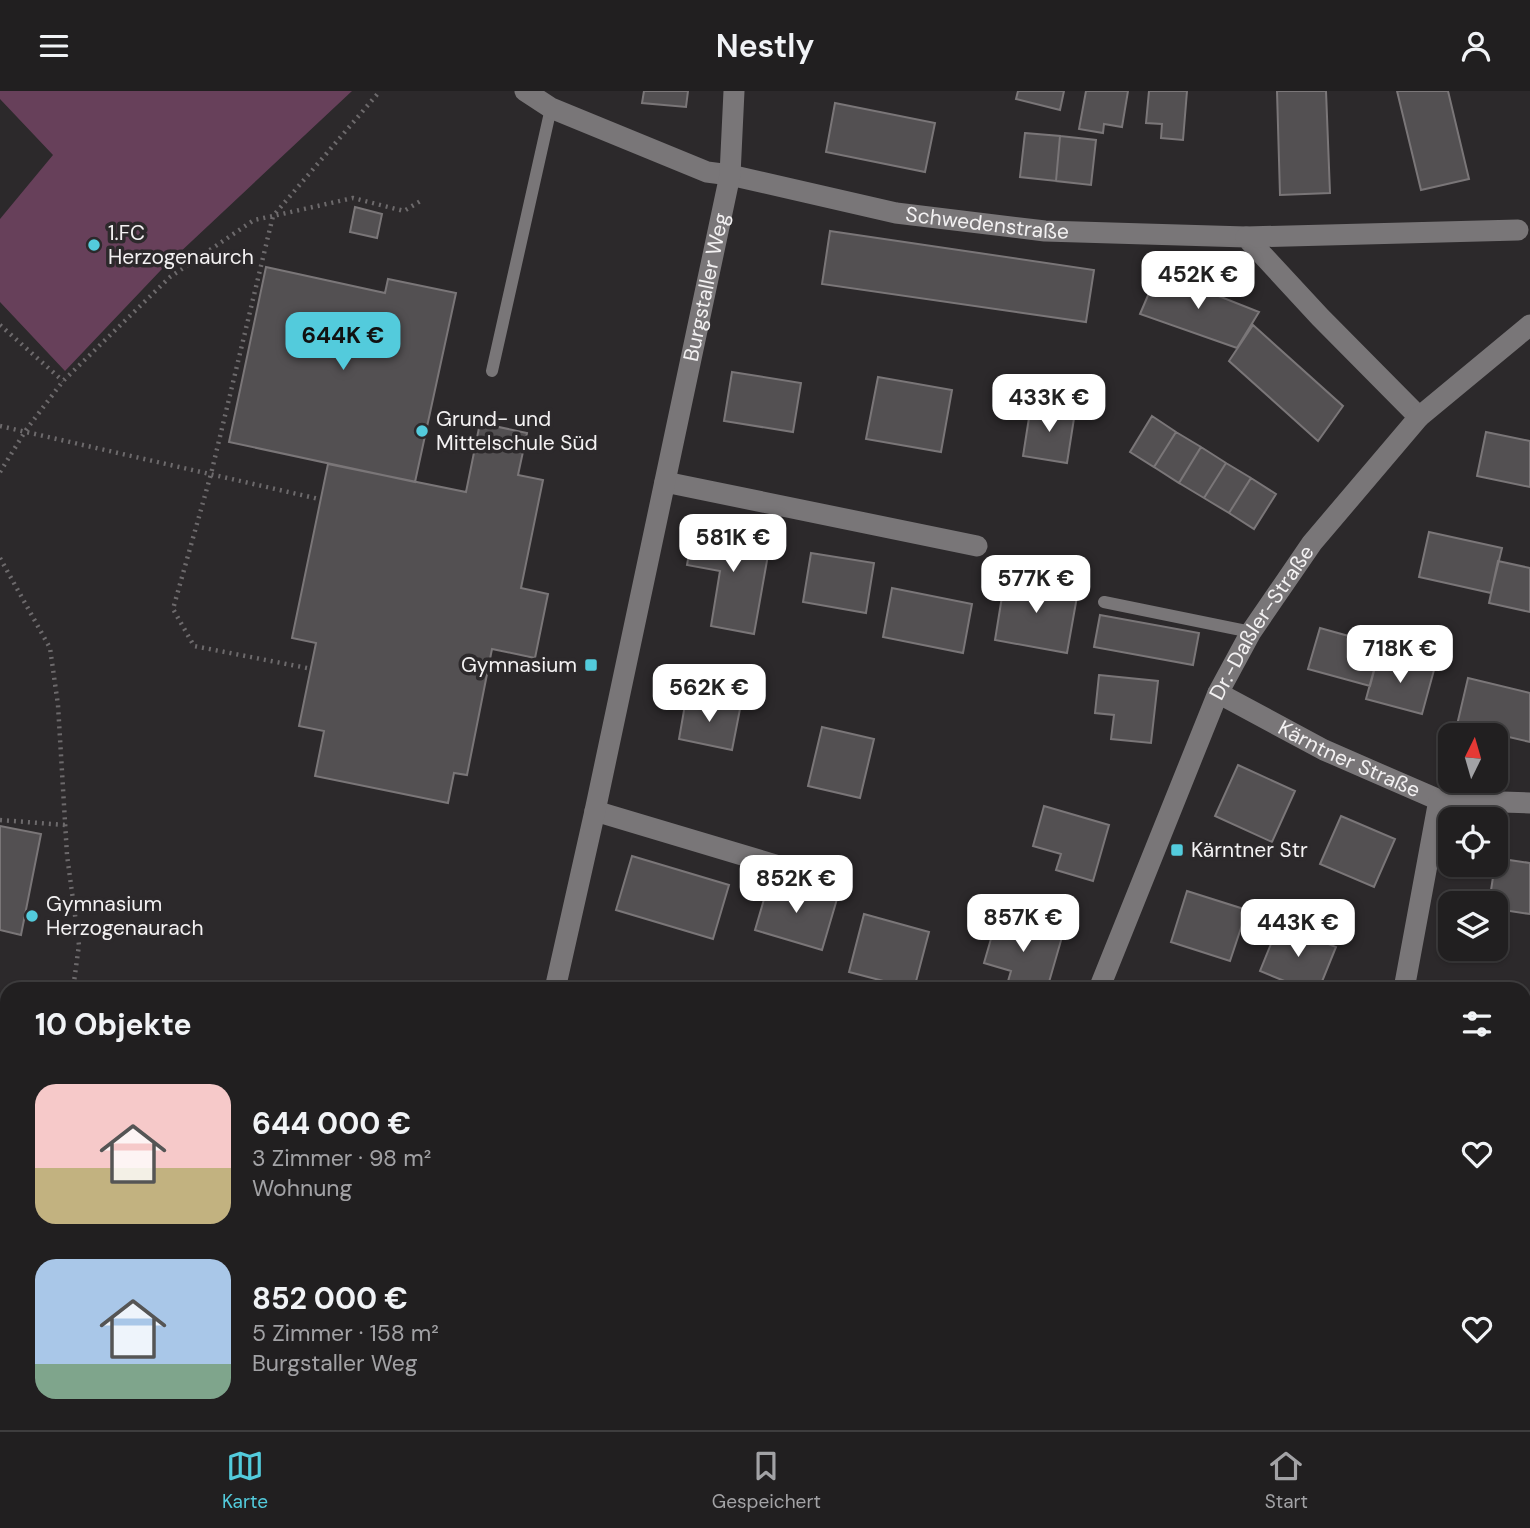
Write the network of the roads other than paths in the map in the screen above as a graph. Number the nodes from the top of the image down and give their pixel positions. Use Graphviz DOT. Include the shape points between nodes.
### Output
graph roads {
  1 [pos="525,91"];
  2 [pos="734,91"];
  3 [pos="551,107"];
  4 [pos="730,175"];
  5 [pos="1518,230"];
  6 [pos="1247,237"];
  7 [pos="1530,325"];
  8 [pos="492,371"];
  9 [pos="1419,417"];
  10 [pos="665,482"];
  11 [pos="978,546"];
  12 [pos="1104,602"];
  13 [pos="1251,632"];
  14 [pos="1218,693"];
  15 [pos="1439,800"];
  16 [pos="1530,803"];
  17 [pos="595,811"];
  18 [pos="779,866"];
  19 [pos="557,982"];
  20 [pos="1102,982"];
  21 [pos="1405,982"];
  1 -- 3 [label="street, Schwedenstraße"];
  2 -- 4 [label="street, Burgstaller Weg"];
  3 -- 4 [label="street, Schwedenstraße" via="707,172"];
  3 -- 8 [label="lane"];
  4 -- 6 [label="street, Schwedenstraße" via="897,213 1031,230"];
  4 -- 10 [label="street, Burgstaller Weg"];
  5 -- 6 [label="street, Schwedenstraße"];
  6 -- 9 [label="street"];
  7 -- 9 [label="street, Dr.-Daßler-Straße"];
  9 -- 13 [label="street, Dr.-Daßler-Straße" via="1312,543"];
  10 -- 11 [label="street"];
  10 -- 17 [label="street, Burgstaller Weg"];
  12 -- 13 [label="lane"];
  13 -- 14 [label="street, Dr.-Daßler-Straße"];
  14 -- 15 [label="street, Kärntner Straße" via="1324,750"];
  14 -- 20 [label="street, Dr.-Daßler-Straße"];
  15 -- 16 [label="street, Kärntner Straße"];
  15 -- 21 [label="street"];
  17 -- 18 [label="street"];
  17 -- 19 [label="street, Burgstaller Weg"];
}
